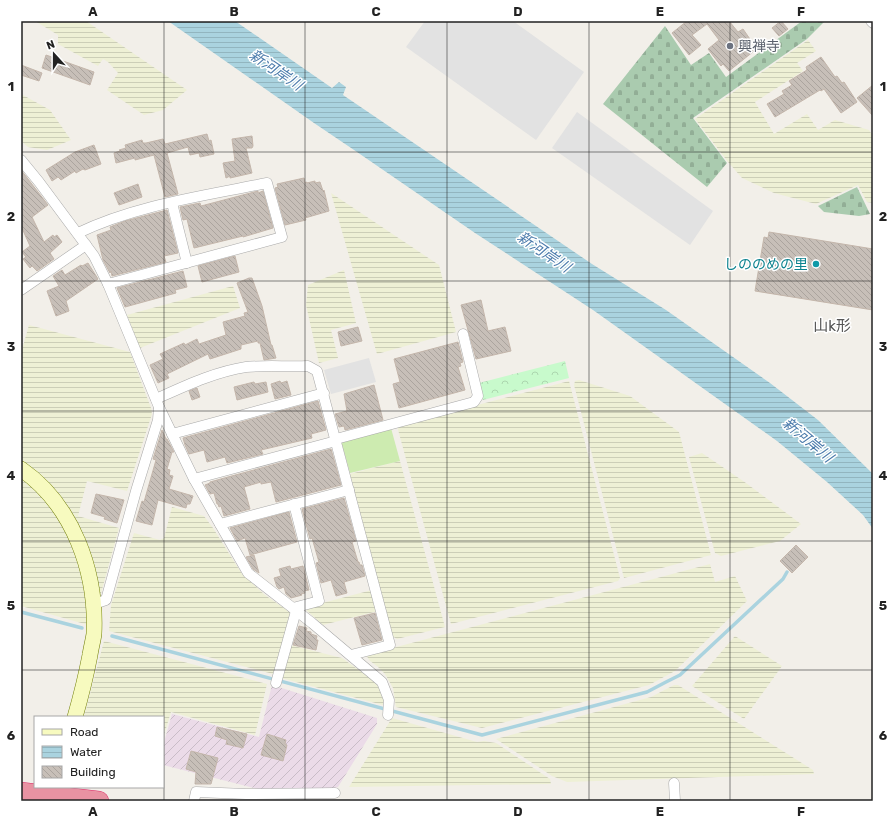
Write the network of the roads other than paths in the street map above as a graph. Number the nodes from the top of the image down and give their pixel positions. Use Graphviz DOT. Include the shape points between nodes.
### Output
graph roads {
  1 [pos="21,160"];
  2 [pos="172,203"];
  3 [pos="78,233"];
  4 [pos="86,245"];
  5 [pos="187,263"];
  6 [pos="108,284"];
  7 [pos="21,290"];
  8 [pos="463,334"];
  9 [pos="324,393"];
  10 [pos="157,403"];
  11 [pos="172,434"];
  12 [pos="336,440"];
  13 [pos="21,469"];
  14 [pos="194,479"];
  15 [pos="349,490"];
  16 [pos="294,504"];
  17 [pos="220,524"];
  18 [pos="94,604"];
  19 [pos="295,609"];
  20 [pos="351,655"];
  21 [pos="277,679"];
  22 [pos="388,711"];
  23 [pos="75,716"];
  24 [pos="674,783"];
  25 [pos="21,792"];
  26 [pos="335,793"];
  27 [pos="55,795"];
  28 [pos="99,801"];
  29 [pos="194,801"];
  30 [pos="675,801"];
  1 -- 3 [label="street"];
  2 -- 3 [label="street" via="132,212"];
  2 -- 5 [label="street"];
  2 -- 5 [label="street" via="267,183 282,237"];
  3 -- 4 [label="street"];
  4 -- 6 [label="street"];
  4 -- 7 [label="street"];
  5 -- 6 [label="street"];
  6 -- 10 [label="street"];
  8 -- 12 [label="street" via="478,396 474,402"];
  9 -- 10 [label="street" via="317,371 308,366 247,367 201,379"];
  9 -- 11 [label="street"];
  9 -- 12 [label="street"];
  10 -- 11 [label="street"];
  10 -- 18 [label="street" via="158,420 106,600"];
  11 -- 14 [label="street"];
  12 -- 14 [label="street"];
  12 -- 15 [label="street"];
  13 -- 18 [label="street" via="45,490 63,513 86,563"];
  14 -- 17 [label="street"];
  15 -- 16 [label="street"];
  15 -- 20 [label="street" via="390,645"];
  16 -- 17 [label="street"];
  16 -- 19 [label="street" via="320,601"];
  17 -- 19 [label="street" via="248,573"];
  18 -- 23 [label="street" via="94,636"];
  19 -- 20 [label="street"];
  19 -- 21 [label="street"];
  20 -- 22 [label="street" via="382,682 387,693"];
  24 -- 30 [label="street"];
  25 -- 27 [label="highway"];
  26 -- 29 [label="street" via="196,792"];
  27 -- 28 [label="highway"];
}
